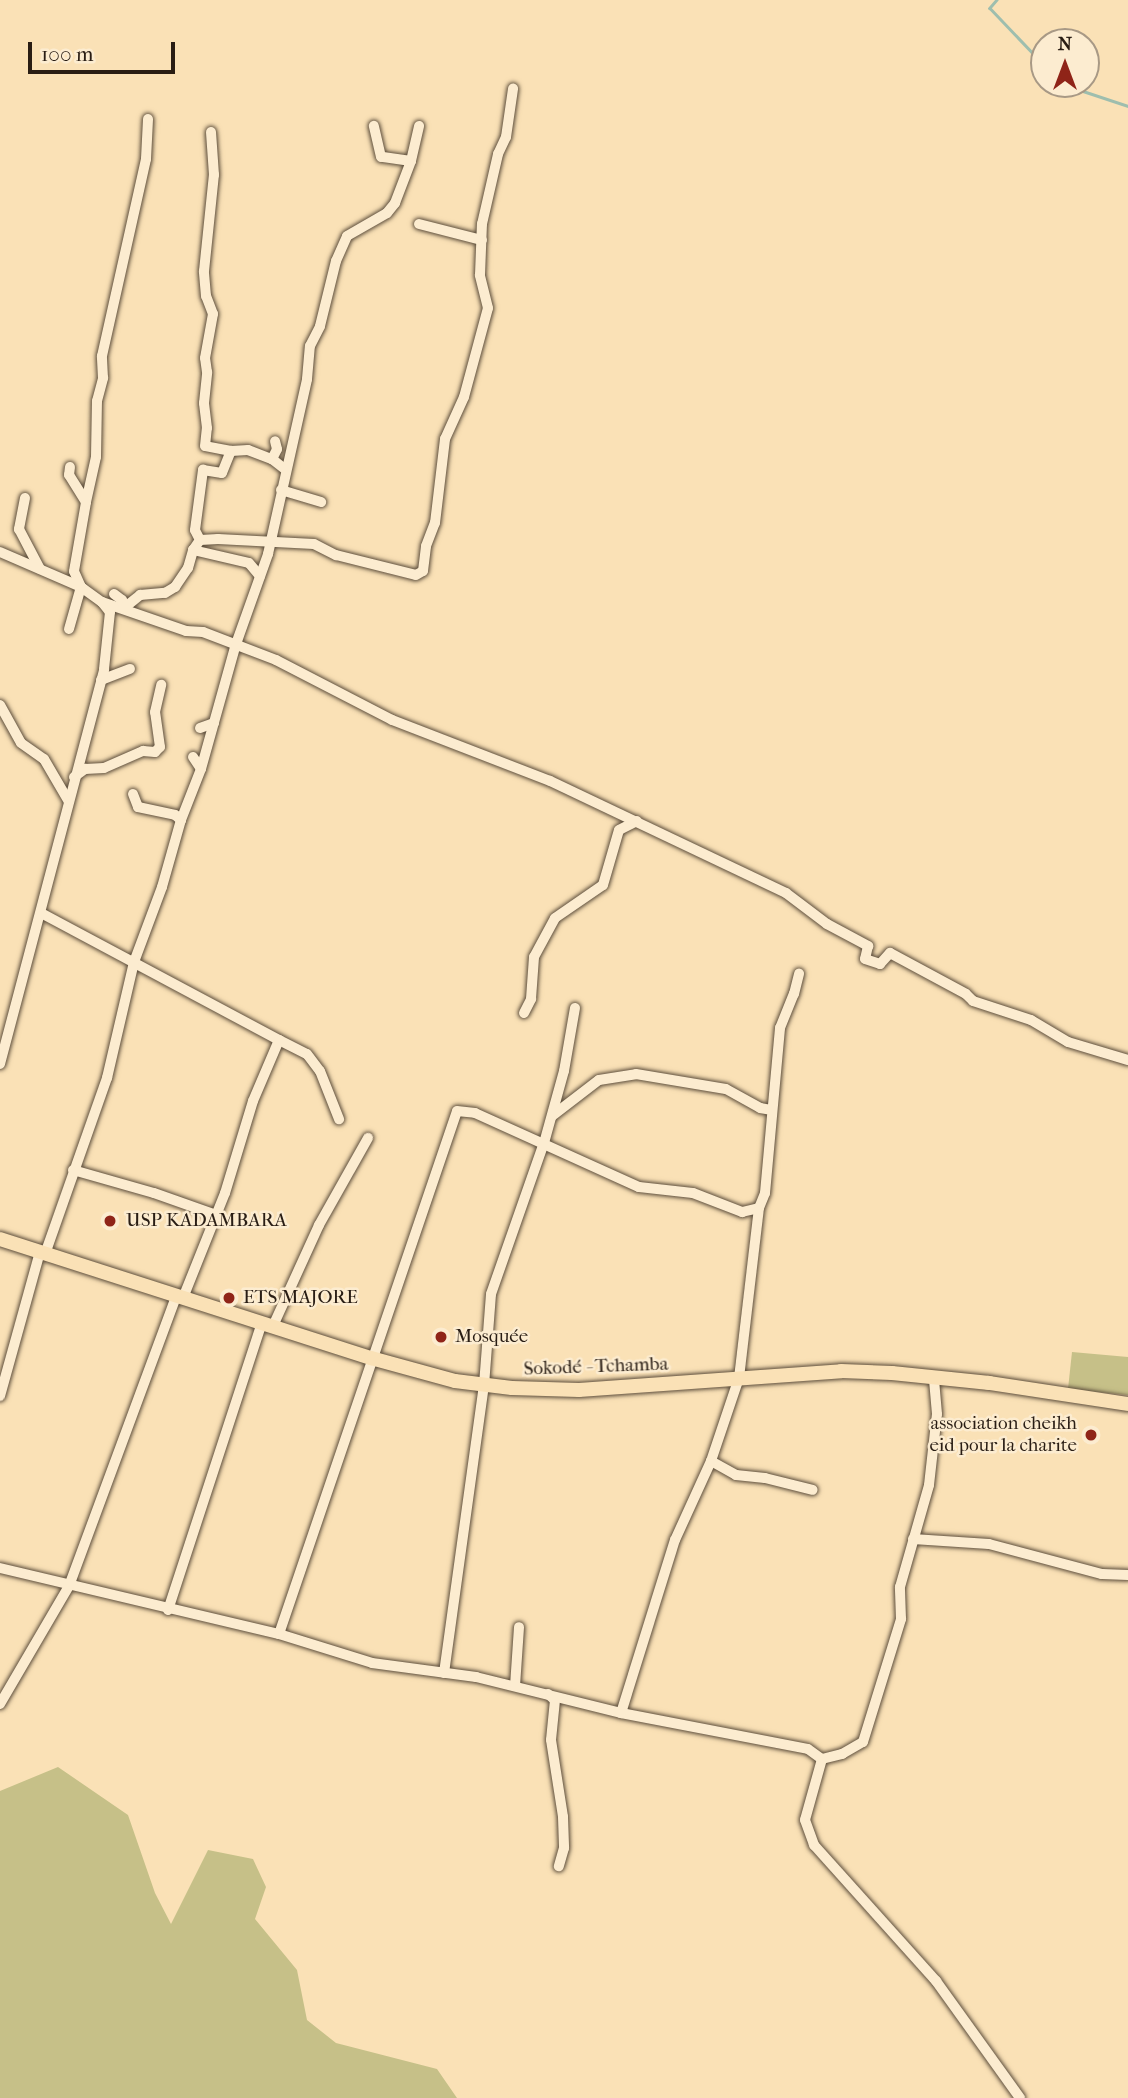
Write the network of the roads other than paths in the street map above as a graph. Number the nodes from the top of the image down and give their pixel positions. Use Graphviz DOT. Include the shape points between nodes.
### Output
graph roads {
  1 [pos="513,89"];
  2 [pos="148,119"];
  3 [pos="379,126"];
  4 [pos="419,126"];
  5 [pos="211,132"];
  6 [pos="411,160"];
  7 [pos="419,224"];
  8 [pos="482,240"];
  9 [pos="275,441"];
  10 [pos="205,446"];
  11 [pos="231,451"];
  12 [pos="272,458"];
  13 [pos="71,467"];
  14 [pos="285,469"];
  15 [pos="203,470"];
  16 [pos="281,490"];
  17 [pos="25,498"];
  18 [pos="86,502"];
  19 [pos="321,502"];
  20 [pos="270,542"];
  21 [pos="197,545"];
  22 [pos="0,552"];
  23 [pos="40,569"];
  24 [pos="260,576"];
  25 [pos="81,587"];
  26 [pos="114,594"];
  27 [pos="102,602"];
  28 [pos="124,608"];
  29 [pos="69,629"];
  30 [pos="236,644"];
  31 [pos="130,669"];
  32 [pos="101,680"];
  33 [pos="161,685"];
  34 [pos="0,704"];
  35 [pos="214,723"];
  36 [pos="200,728"];
  37 [pos="192,757"];
  38 [pos="201,769"];
  39 [pos="74,777"];
  40 [pos="133,794"];
  41 [pos="68,800"];
  42 [pos="181,820"];
  43 [pos="637,821"];
  44 [pos="41,914"];
  45 [pos="134,962"];
  46 [pos="799,974"];
  47 [pos="575,1008"];
  48 [pos="524,1013"];
  49 [pos="279,1040"];
  50 [pos="1128,1060"];
  51 [pos="0,1064"];
  52 [pos="771,1110"];
  53 [pos="552,1116"];
  54 [pos="339,1119"];
  55 [pos="368,1138"];
  56 [pos="544,1143"];
  57 [pos="73,1170"];
  58 [pos="759,1208"];
  59 [pos="216,1215"];
  60 [pos="0,1239"];
  61 [pos="43,1253"];
  62 [pos="180,1297"];
  63 [pos="267,1325"];
  64 [pos="371,1358"];
  65 [pos="934,1376"];
  66 [pos="738,1378"];
  67 [pos="484,1385"];
  68 [pos="0,1396"];
  69 [pos="1128,1404"];
  70 [pos="711,1461"];
  71 [pos="813,1490"];
  72 [pos="913,1539"];
  73 [pos="0,1568"];
  74 [pos="1128,1575"];
  75 [pos="69,1586"];
  76 [pos="168,1610"];
  77 [pos="519,1627"];
  78 [pos="279,1634"];
  79 [pos="444,1673"];
  80 [pos="515,1686"];
  81 [pos="548,1694"];
  82 [pos="0,1704"];
  83 [pos="621,1713"];
  84 [pos="822,1759"];
  85 [pos="559,1866"];
  86 [pos="1020,2098"];
  1 -- 8 [label="street"];
  2 -- 18 [label="street" via="146,159 102,356 96,457"];
  3 -- 6 [label="street" via="381,157"];
  4 -- 6 [label="street"];
  5 -- 10 [label="street" via="214,175 204,271 213,314 205,358"];
  6 -- 14 [label="street" via="395,203 387,213 347,236 336,261 320,326 310,346 292,455"];
  7 -- 8 [label="street"];
  8 -- 20 [label="street" via="480,275 488,308 464,397 445,439 435,523 423,571 416,575 336,555 314,544"];
  9 -- 12 [label="street"];
  10 -- 11 [label="street"];
  10 -- 15 [label="street"];
  11 -- 12 [label="street" via="248,450"];
  11 -- 15 [label="street" via="222,473"];
  12 -- 14 [label="street"];
  13 -- 18 [label="street" via="69,475"];
  14 -- 16 [label="street"];
  15 -- 21 [label="street"];
  16 -- 19 [label="street"];
  16 -- 20 [label="street"];
  17 -- 23 [label="street" via="19,529"];
  18 -- 25 [label="street" via="74,571"];
  20 -- 21 [label="street"];
  20 -- 24 [label="street"];
  21 -- 24 [label="street" via="249,563"];
  21 -- 28 [label="street" via="175,587 165,593 140,595"];
  22 -- 23 [label="street"];
  23 -- 25 [label="street"];
  24 -- 30 [label="street"];
  25 -- 27 [label="street"];
  25 -- 29 [label="street"];
  26 -- 28 [label="street"];
  27 -- 28 [label="street"];
  27 -- 32 [label="street" via="110,612 110,622"];
  28 -- 30 [label="street"];
  30 -- 35 [label="street"];
  30 -- 43 [label="street" via="392,720 505,762"];
  31 -- 32 [label="street"];
  32 -- 39 [label="street"];
  33 -- 39 [label="street" via="155,712 160,747 104,768 85,769"];
  34 -- 41 [label="street" via="21,743 44,759"];
  35 -- 36 [label="street"];
  35 -- 38 [label="street"];
  37 -- 38 [label="street"];
  38 -- 42 [label="street"];
  39 -- 41 [label="street"];
  40 -- 42 [label="street" via="138,807"];
  41 -- 44 [label="street"];
  42 -- 45 [label="street"];
  43 -- 48 [label="street" via="620,830 603,885 555,919 534,957 531,999"];
  43 -- 50 [label="street" via="786,893 827,925 868,946 865,959 880,964 890,953 973,1001 1031,1020 1068,1042"];
  44 -- 45 [label="street"];
  44 -- 51 [label="street"];
  45 -- 49 [label="street"];
  45 -- 57 [label="street" via="107,1077"];
  46 -- 52 [label="street" via="780,1028"];
  47 -- 53 [label="street"];
  49 -- 54 [label="street" via="307,1054 320,1071"];
  49 -- 59 [label="street" via="253,1101"];
  52 -- 53 [label="street" via="726,1089 636,1074 599,1080"];
  52 -- 58 [label="street" via="765,1193"];
  53 -- 56 [label="street"];
  55 -- 63 [label="street"];
  56 -- 58 [label="street" via="639,1187 693,1193 742,1212"];
  56 -- 64 [label="street" via="475,1113 457,1111"];
  56 -- 67 [label="street" via="491,1294"];
  57 -- 59 [label="street"];
  57 -- 61 [label="street"];
  58 -- 66 [label="street"];
  59 -- 62 [label="street"];
  60 -- 61 [label="main road, Sokodé - Tchamba"];
  61 -- 62 [label="main road, Sokodé - Tchamba"];
  61 -- 68 [label="street"];
  62 -- 63 [label="main road, Sokodé - Tchamba"];
  62 -- 75 [label="street"];
  63 -- 64 [label="main road, Sokodé - Tchamba"];
  63 -- 76 [label="street"];
  64 -- 67 [label="main road, Sokodé - Tchamba"];
  64 -- 78 [label="street"];
  65 -- 66 [label="main road, Sokodé - Tchamba" via="841,1371"];
  65 -- 69 [label="main road, Sokodé - Tchamba"];
  65 -- 72 [label="street" via="937,1414 929,1485"];
  66 -- 67 [label="main road, Sokodé - Tchamba" via="579,1390"];
  66 -- 70 [label="street"];
  67 -- 79 [label="street"];
  70 -- 71 [label="street" via="736,1475"];
  70 -- 83 [label="street" via="675,1540"];
  72 -- 74 [label="street" via="989,1544 1102,1574"];
  72 -- 84 [label="street" via="900,1587 901,1619 863,1742"];
  73 -- 75 [label="street"];
  75 -- 76 [label="street"];
  75 -- 82 [label="street"];
  76 -- 78 [label="street"];
  77 -- 80 [label="street"];
  78 -- 79 [label="street" via="372,1662"];
  79 -- 80 [label="street"];
  80 -- 81 [label="street"];
  81 -- 83 [label="street"];
  81 -- 85 [label="street" via="555,1700 551,1740 563,1817 564,1849"];
  83 -- 84 [label="street" via="808,1749"];
  84 -- 86 [label="street" via="805,1820 814,1845 936,1981"];
}
